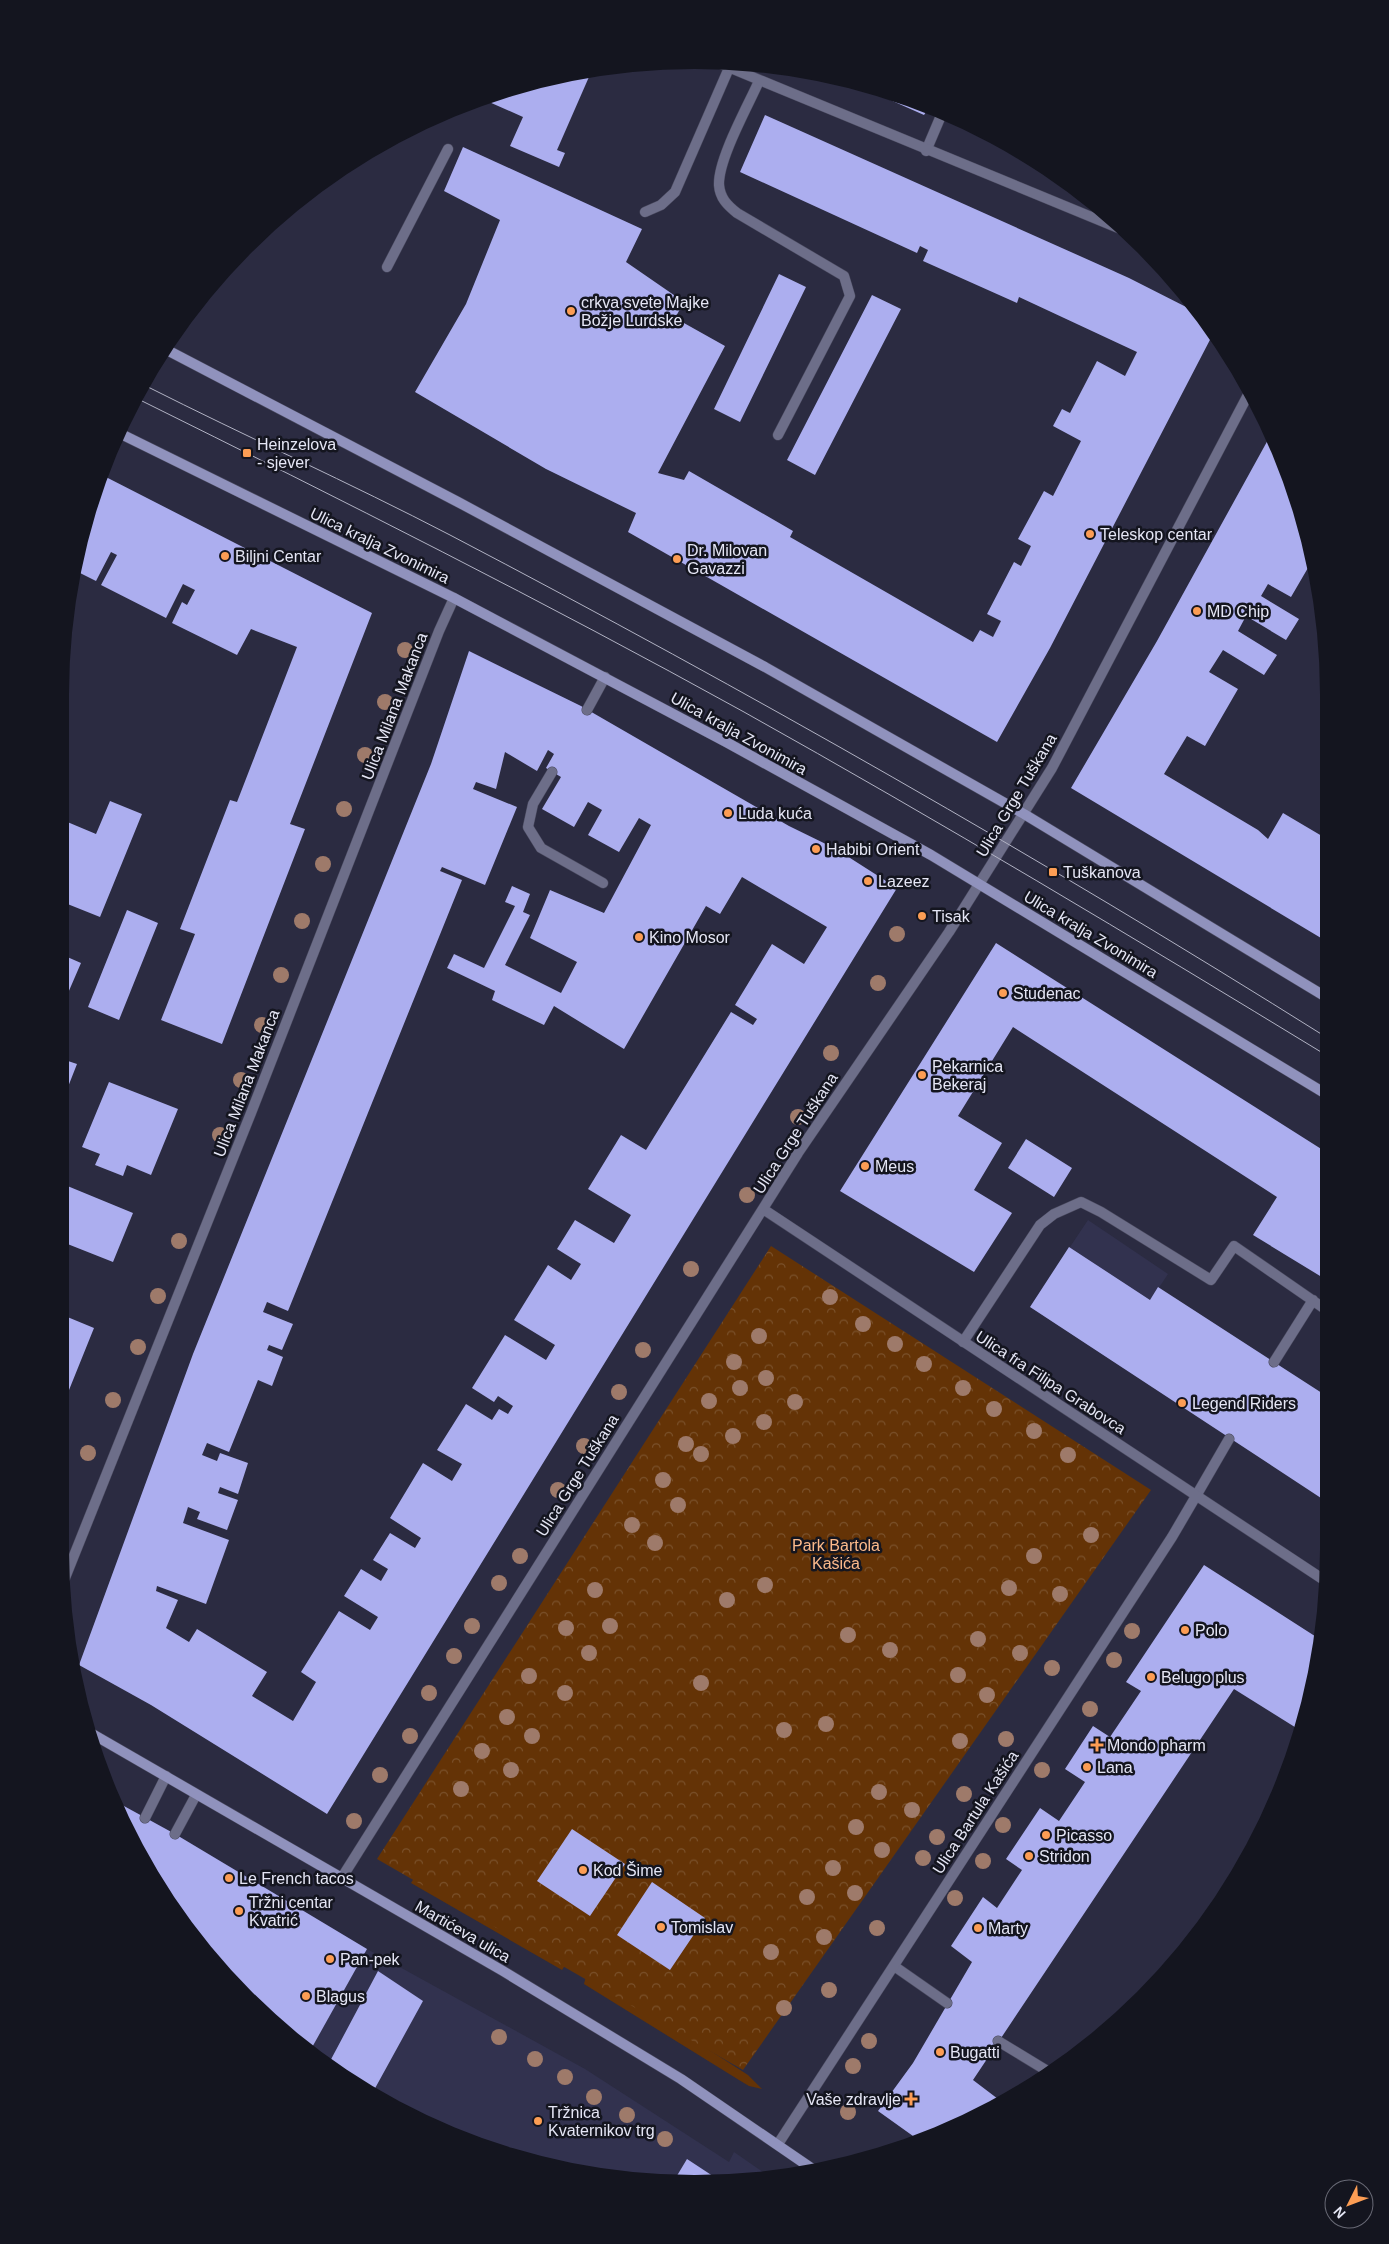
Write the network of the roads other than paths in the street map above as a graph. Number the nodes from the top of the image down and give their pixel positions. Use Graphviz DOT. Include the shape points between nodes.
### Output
graph roads {
  1 [pos="728,70"];
  2 [pos="734,70"];
  3 [pos="759,81"];
  4 [pos="940,118"];
  5 [pos="448,149"];
  6 [pos="926,151"];
  7 [pos="645,212"];
  8 [pos="1106,223"];
  9 [pos="387,267"];
  10 [pos="171,352"];
  11 [pos="1246,399"];
  12 [pos="778,435"];
  13 [pos="125,436"];
  14 [pos="454,598"];
  15 [pos="605,677"];
  16 [pos="588,710"];
  17 [pos="552,772"];
  18 [pos="1024,814"];
  19 [pos="603,883"];
  20 [pos="979,884"];
  21 [pos="1320,993"];
  22 [pos="1320,1090"];
  23 [pos="763,1209"];
  24 [pos="1314,1300"];
  25 [pos="1320,1305"];
  26 [pos="963,1342"];
  27 [pos="1274,1362"];
  28 [pos="1229,1439"];
  29 [pos="1196,1496"];
  30 [pos="69,1569"];
  31 [pos="1319,1577"];
  32 [pos="98,1737"];
  33 [pos="166,1776"];
  34 [pos="196,1795"];
  35 [pos="145,1818"];
  36 [pos="175,1834"];
  37 [pos="341,1879"];
  38 [pos="894,1966"];
  39 [pos="947,2003"];
  40 [pos="998,2041"];
  41 [pos="1044,2069"];
  42 [pos="778,2144"];
  43 [pos="807,2165"];
  1 -- 7 [label="street" via="675,192 661,205"];
  2 -- 3 [label="street"];
  3 -- 6 [label="street"];
  3 -- 12 [label="street" via="722,164 719,185 724,202 736,213 844,276 850,296"];
  4 -- 6 [label="street"];
  5 -- 9 [label="street"];
  6 -- 8 [label="street"];
  10 -- 18 [label="main road" via="756,662"];
  11 -- 18 [label="street, Ulica Grge Tuškana" via="1052,768"];
  13 -- 14 [label="main road, Ulica kralja Zvonimira"];
  14 -- 15 [label="main road, Ulica kralja Zvonimira"];
  14 -- 30 [label="street, Ulica Milana Makanca"];
  15 -- 16 [label="street"];
  15 -- 20 [label="main road, Ulica kralja Zvonimira"];
  17 -- 19 [label="street" via="533,804 528,827 541,848"];
  18 -- 20 [label="street, Ulica Grge Tuškana"];
  18 -- 21 [label="main road"];
  20 -- 22 [label="main road, Ulica kralja Zvonimira"];
  20 -- 23 [label="street, Ulica Grge Tuškana"];
  23 -- 26 [label="street, Ulica fra Filipa Grabovca"];
  23 -- 37 [label="street, Ulica Grge Tuškana"];
  24 -- 25 [label="street"];
  24 -- 26 [label="street" via="1234,1246 1211,1280 1081,1202 1054,1214 1040,1225"];
  24 -- 27 [label="street"];
  26 -- 29 [label="street, Ulica fra Filipa Grabovca"];
  28 -- 29 [label="street, Ulica Bartula Kašića"];
  29 -- 31 [label="street, Ulica fra Filipa Grabovca"];
  29 -- 38 [label="street, Ulica Bartula Kašića"];
  32 -- 33 [label="main road, Martićeva ulica"];
  33 -- 34 [label="main road, Martićeva ulica"];
  33 -- 35 [label="street"];
  34 -- 36 [label="street"];
  34 -- 37 [label="main road, Martićeva ulica"];
  37 -- 42 [label="main road, Martićeva ulica" via="503,1971 681,2079"];
  38 -- 39 [label="street"];
  38 -- 42 [label="street, Ulica Bartula Kašića"];
  40 -- 41 [label="street"];
  42 -- 43 [label="main road, Martićeva ulica"];
}
